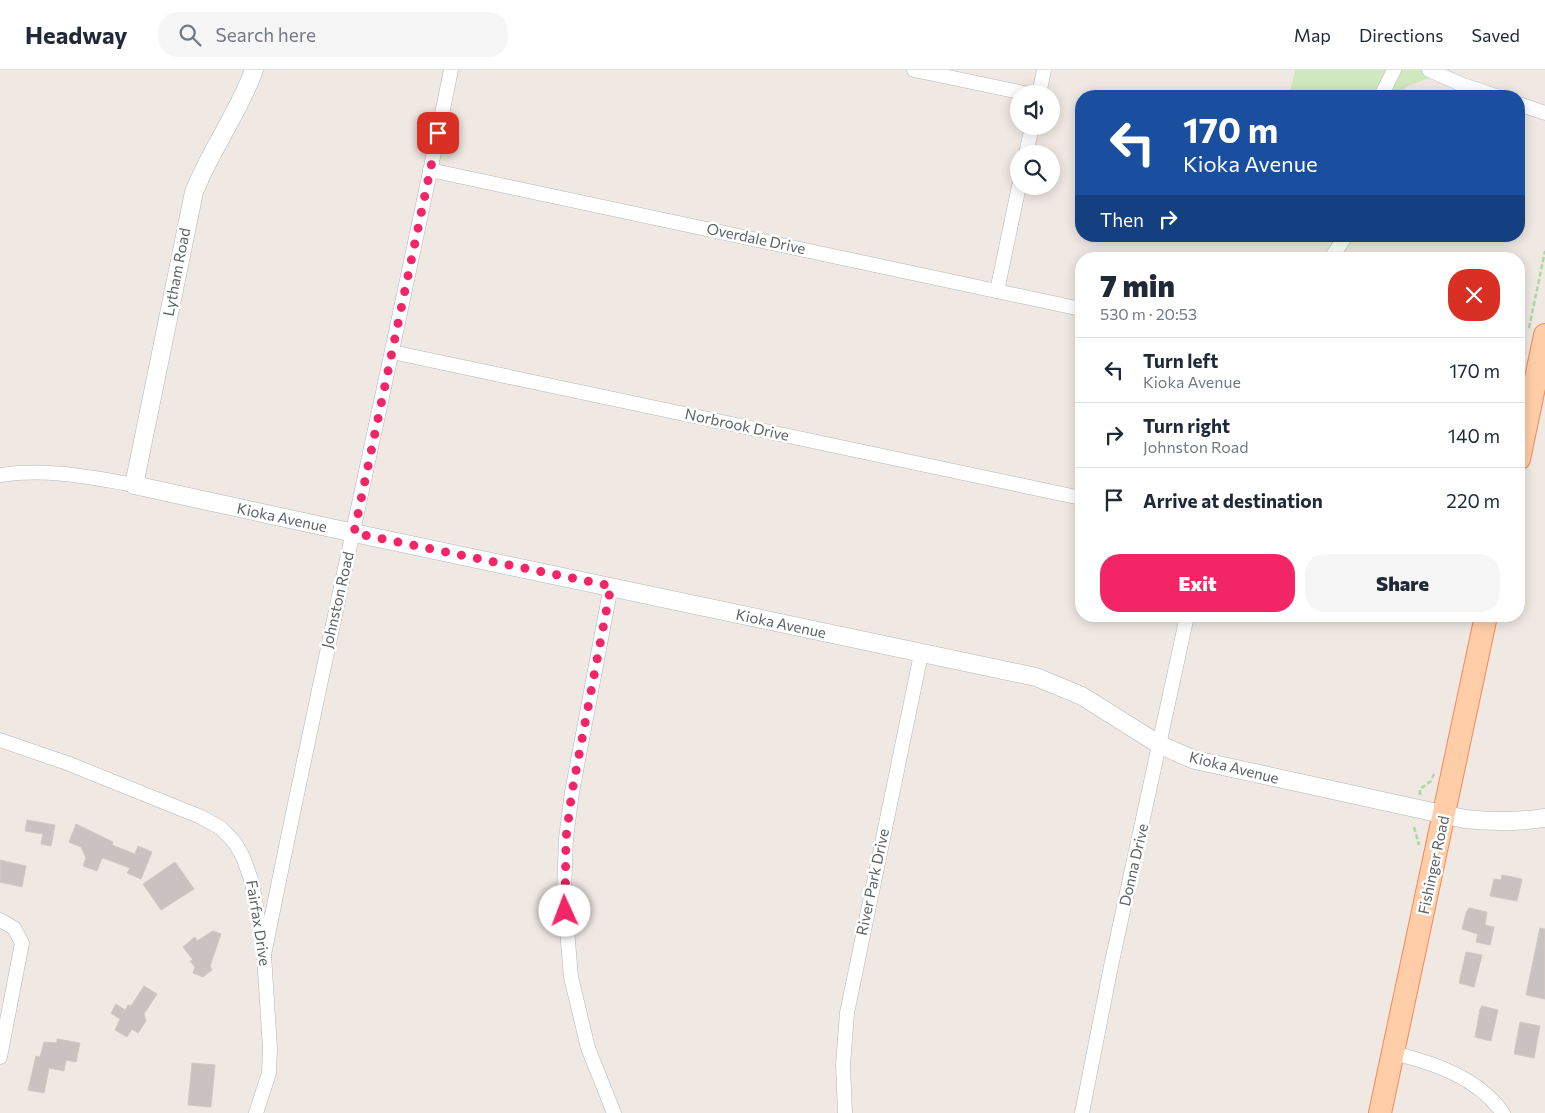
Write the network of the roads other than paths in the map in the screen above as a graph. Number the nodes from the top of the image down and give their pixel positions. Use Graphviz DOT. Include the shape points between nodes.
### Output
graph roads {
  1 [pos="254,70"];
  2 [pos="451,70"];
  3 [pos="914,70"];
  4 [pos="1044,70"];
  5 [pos="1394,70"];
  6 [pos="1429,70"];
  7 [pos="1041,85"];
  8 [pos="1010,90"];
  9 [pos="1383,90"];
  10 [pos="1478,90"];
  11 [pos="1525,106"];
  12 [pos="1545,113"];
  13 [pos="430,170"];
  14 [pos="1017,195"];
  15 [pos="998,291"];
  16 [pos="1075,308"];
  17 [pos="1536,336"];
  18 [pos="392,352"];
  19 [pos="1525,416"];
  20 [pos="0,475"];
  21 [pos="134,485"];
  22 [pos="1075,497"];
  23 [pos="354,533"];
  24 [pos="611,586"];
  25 [pos="1186,622"];
  26 [pos="1485,622"];
  27 [pos="921,654"];
  28 [pos="0,740"];
  29 [pos="1160,745"];
  30 [pos="1445,815"];
  31 [pos="1545,818"];
  32 [pos="0,920"];
  33 [pos="264,955"];
  34 [pos="1393,1053"];
  35 [pos="0,1057"];
  36 [pos="256,1113"];
  37 [pos="614,1113"];
  38 [pos="845,1113"];
  39 [pos="1082,1113"];
  40 [pos="1380,1113"];
  41 [pos="1503,1113"];
  1 -- 21 [label="street, Lytham Road" via="204,166 194,192"];
  2 -- 13 [label="street, Johnston Road"];
  3 -- 8 [label="street"];
  4 -- 7 [label="street"];
  5 -- 9 [label="street"];
  6 -- 10 [label="street"];
  11 -- 12 [label="street"];
  13 -- 15 [label="street, Overdale Drive"];
  13 -- 18 [label="street, Johnston Road"];
  14 -- 15 [label="street"];
  15 -- 16 [label="street, Overdale Drive"];
  17 -- 19 [label="main road"];
  18 -- 22 [label="street, Norbrook Drive"];
  18 -- 23 [label="street, Johnston Road"];
  20 -- 21 [label="street, Kioka Avenue" via="46,473 88,476"];
  21 -- 23 [label="street, Kioka Avenue"];
  23 -- 24 [label="street, Kioka Avenue"];
  23 -- 33 [label="street, Johnston Road"];
  24 -- 27 [label="street, Kioka Avenue"];
  24 -- 37 [label="street" via="572,792 564,893 573,986 588,1048"];
  25 -- 29 [label="street, Donna Drive"];
  26 -- 30 [label="main road, Fishinger Road"];
  27 -- 29 [label="street, Kioka Avenue" via="1050,682 1082,696"];
  27 -- 38 [label="street, River Park Drive" via="847,1013 843,1065"];
  28 -- 33 [label="street, Fairfax Drive" via="136,790 221,828 235,843 250,874"];
  29 -- 30 [label="street, Kioka Avenue" via="1195,760"];
  29 -- 39 [label="street, Donna Drive"];
  30 -- 31 [label="street, Kioka Avenue" via="1492,822"];
  30 -- 34 [label="main road, Fishinger Road"];
  32 -- 35 [label="street" via="14,928 22,943"];
  33 -- 36 [label="street, Fairfax Drive" via="269,1073"];
  34 -- 40 [label="main road, Fishinger Road"];
  34 -- 41 [label="street" via="1450,1071 1483,1092"];
}
